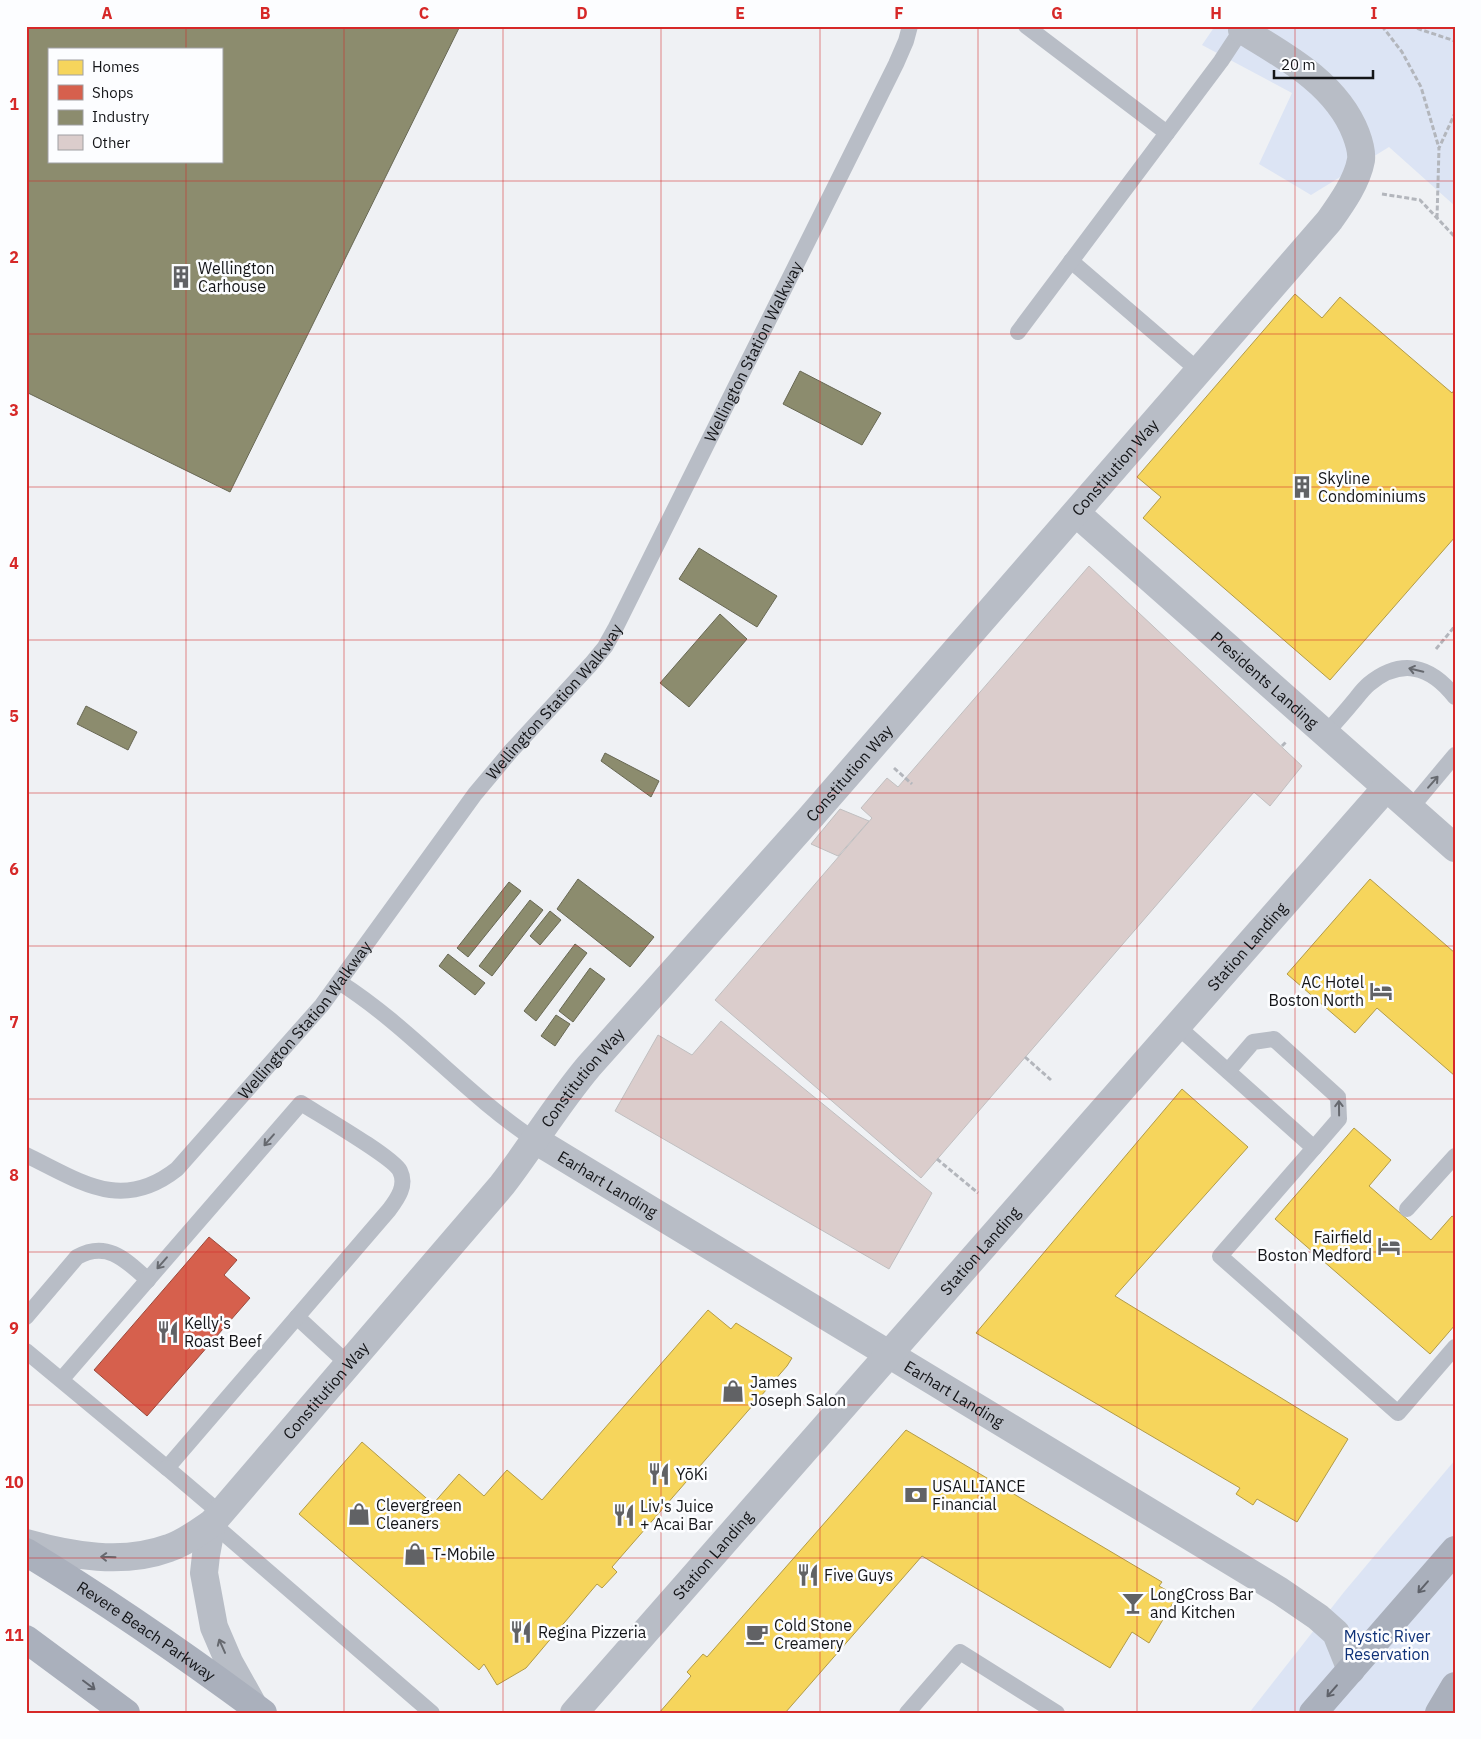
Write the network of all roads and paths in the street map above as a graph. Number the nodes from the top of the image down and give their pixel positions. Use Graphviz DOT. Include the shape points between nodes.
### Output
graph roads {
  1 [pos="910,26"];
  2 [pos="1026,26"];
  3 [pos="1382,26"];
  4 [pos="1410,26"];
  5 [pos="1243,28"];
  6 [pos="1455,40"];
  7 [pos="1455,114"];
  8 [pos="1167,134"];
  9 [pos="1439,148"];
  10 [pos="1350,189"];
  11 [pos="1437,218"];
  12 [pos="1455,236"];
  13 [pos="1071,261"];
  14 [pos="1018,332"];
  15 [pos="1199,371"];
  16 [pos="1076,513"];
  17 [pos="1455,697"];
  18 [pos="1325,734"];
  19 [pos="1286,742"];
  20 [pos="1282,746"];
  21 [pos="1455,755"];
  22 [pos="897,771"];
  23 [pos="912,784"];
  24 [pos="1386,788"];
  25 [pos="1410,809"];
  26 [pos="1455,848"];
  27 [pos="339,982"];
  28 [pos="1177,1026"];
  29 [pos="1025,1058"];
  30 [pos="1228,1071"];
  31 [pos="1051,1080"];
  32 [pos="535,1140"];
  33 [pos="1314,1148"];
  34 [pos="26,1154"];
  35 [pos="1455,1156"];
  36 [pos="937,1159"];
  37 [pos="978,1193"];
  38 [pos="1408,1209"];
  39 [pos="148,1280"];
  40 [pos="26,1317"];
  41 [pos="297,1317"];
  42 [pos="1455,1347"];
  43 [pos="26,1351"];
  44 [pos="890,1354"];
  45 [pos="348,1364"];
  46 [pos="60,1380"];
  47 [pos="167,1468"];
  48 [pos="216,1518"];
  49 [pos="26,1543"];
  50 [pos="1455,1550"];
  51 [pos="26,1552"];
  52 [pos="26,1639"];
  53 [pos="39,1654"];
  54 [pos="1351,1670"];
  55 [pos="1455,1686"];
  56 [pos="1033,1707"];
  57 [pos="258,1709"];
  58 [pos="126,1713"];
  59 [pos="432,1713"];
  60 [pos="574,1713"];
  61 [pos="907,1713"];
  62 [pos="1057,1713"];
  63 [pos="1314,1713"];
  64 [pos="1439,1713"];
  1 -- 27 [label="lane, Wellington Station Walkway" via="896,64 604,647 475,794"];
  2 -- 8 [label="lane"];
  3 -- 9 [label="path" via="1402,52 1421,88"];
  4 -- 6 [label="path"];
  5 -- 8 [label="lane"];
  5 -- 10 [label="street, Constitution Way" via="1316,80 1345,113 1360,145 1361,159"];
  7 -- 9 [label="path"];
  8 -- 13 [label="lane"];
  9 -- 11 [label="path"];
  10 -- 11 [label="path" via="1420,200"];
  10 -- 15 [label="street, Constitution Way" via="1329,221"];
  11 -- 12 [label="path"];
  13 -- 14 [label="lane"];
  13 -- 15 [label="lane"];
  15 -- 16 [label="street, Constitution Way"];
  16 -- 18 [label="street, Presidents Landing"];
  16 -- 32 [label="street, Constitution Way" via="589,1066 558,1104"];
  17 -- 18 [label="lane, one-way" via="1434,676 1419,669 1402,667 1368,685"];
  18 -- 24 [label="street, Presidents Landing"];
  19 -- 20 [label="path"];
  25 -- 21 [label="lane, one-way"];
  22 -- 23 [label="path"];
  24 -- 25 [label="street, Presidents Landing"];
  24 -- 28 [label="street, Station Landing"];
  25 -- 26 [label="street, Presidents Landing"];
  27 -- 32 [label="lane" via="369,1002 507,1120"];
  27 -- 34 [label="lane, Wellington Station Walkway" via="306,1025 182,1163 156,1183 125,1191 100,1189"];
  28 -- 30 [label="lane"];
  28 -- 44 [label="street, Station Landing"];
  29 -- 31 [label="path"];
  30 -- 33 [label="lane"];
  33 -- 30 [label="lane, one-way" via="1339,1120 1338,1097 1274,1039 1253,1042"];
  32 -- 44 [label="street, Earhart Landing"];
  32 -- 45 [label="street, Constitution Way" via="502,1185"];
  33 -- 42 [label="lane" via="1220,1256 1398,1413"];
  35 -- 38 [label="lane"];
  36 -- 37 [label="path"];
  39 -- 40 [label="lane" via="126,1261 112,1254 99,1249 88,1251 77,1257"];
  41 -- 39 [label="lane, one-way" via="389,1210 401,1191 402,1181 400,1170 394,1163 301,1103"];
  39 -- 46 [label="lane"];
  41 -- 45 [label="lane"];
  41 -- 47 [label="lane"];
  43 -- 46 [label="lane"];
  44 -- 54 [label="street, Earhart Landing" via="1318,1617 1336,1633"];
  44 -- 60 [label="street, Station Landing"];
  45 -- 48 [label="street, Constitution Way"];
  46 -- 47 [label="lane"];
  47 -- 48 [label="lane"];
  48 -- 49 [label="street, Constitution Way, one-way" via="171,1548 115,1558 65,1553"];
  57 -- 48 [label="street, one-way" via="229,1662 214,1627 204,1573"];
  48 -- 59 [label="lane"];
  50 -- 54 [label="highway, one-way"];
  51 -- 57 [label="highway, Revere Beach Parkway" via="142,1626"];
  52 -- 53 [label="highway"];
  53 -- 58 [label="highway, one-way"];
  54 -- 63 [label="highway, one-way"];
  55 -- 64 [label="highway"];
  56 -- 61 [label="lane" via="960,1652"];
  56 -- 62 [label="lane"];
}
